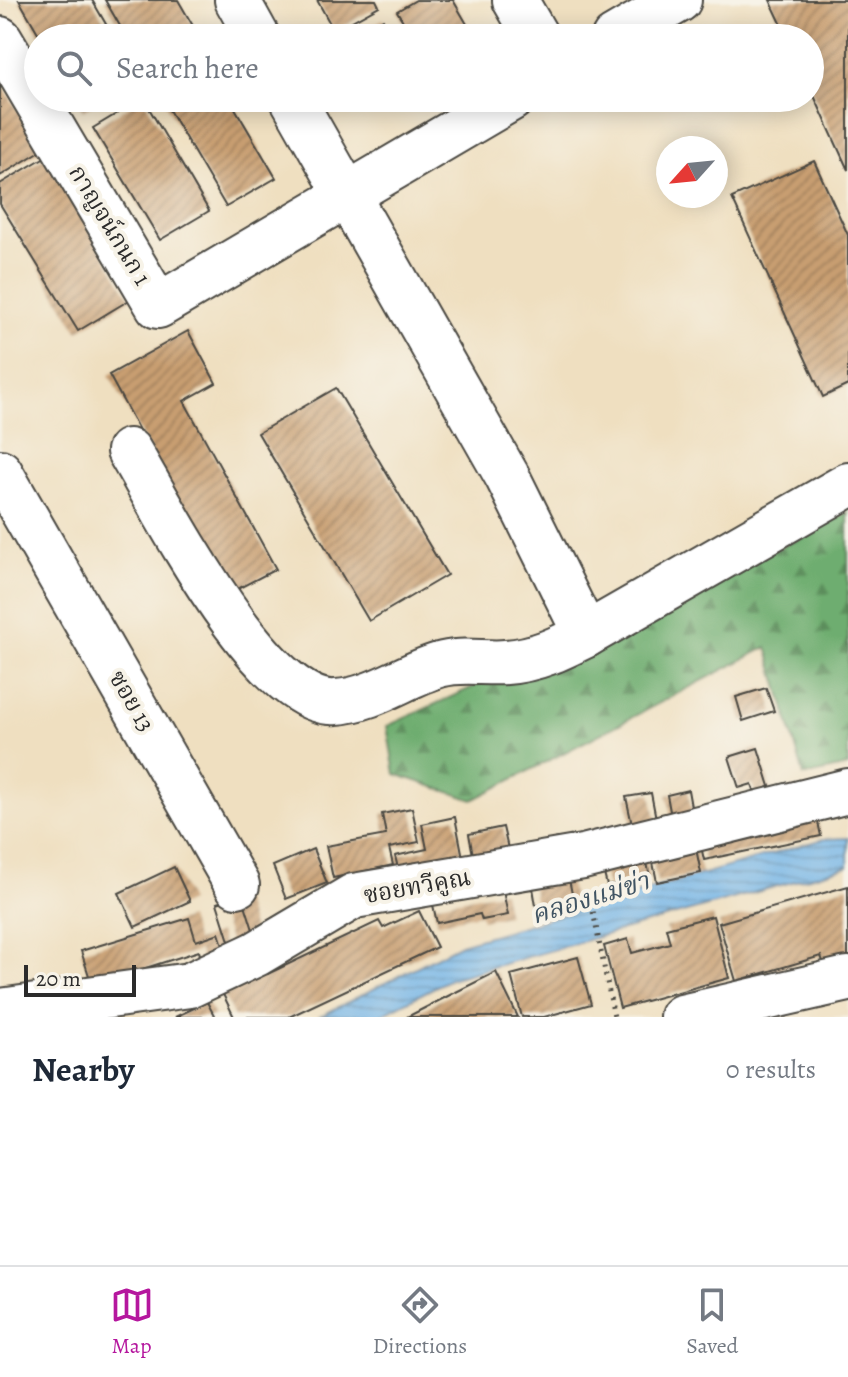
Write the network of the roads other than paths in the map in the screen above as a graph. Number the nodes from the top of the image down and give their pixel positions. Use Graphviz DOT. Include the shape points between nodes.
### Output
graph roads {
  1 [pos="237,0"];
  2 [pos="515,0"];
  3 [pos="679,0"];
  4 [pos="250,24"];
  5 [pos="529,24"];
  6 [pos="638,24"];
  7 [pos="0,39"];
  8 [pos="24,80"];
  9 [pos="43,112"];
  10 [pos="300,112"];
  11 [pos="488,112"];
  12 [pos="348,195"];
  13 [pos="129,451"];
  14 [pos="0,472"];
  15 [pos="848,485"];
  16 [pos="13,524"];
  17 [pos="586,635"];
  18 [pos="848,791"];
  19 [pos="237,885"];
  20 [pos="848,979"];
  21 [pos="0,1011"];
  22 [pos="682,1017"];
  1 -- 4 [label="street"];
  2 -- 5 [label="street"];
  3 -- 6 [label="street"];
  7 -- 8 [label="street, กาญจน์กนก 1"];
  9 -- 12 [label="street, กาญจน์กนก 1" via="158,306"];
  10 -- 12 [label="street"];
  11 -- 12 [label="street"];
  12 -- 17 [label="street" via="507,476"];
  13 -- 17 [label="street" via="239,630 260,658 315,701 355,699 453,662 542,657"];
  14 -- 16 [label="street, ซอย 13"];
  15 -- 17 [label="street"];
  16 -- 19 [label="street, ซอย 13"];
  18 -- 21 [label="street, ซอยทวีคูณ" via="586,874 354,896 256,954 190,985"];
  20 -- 22 [label="street"];
}
